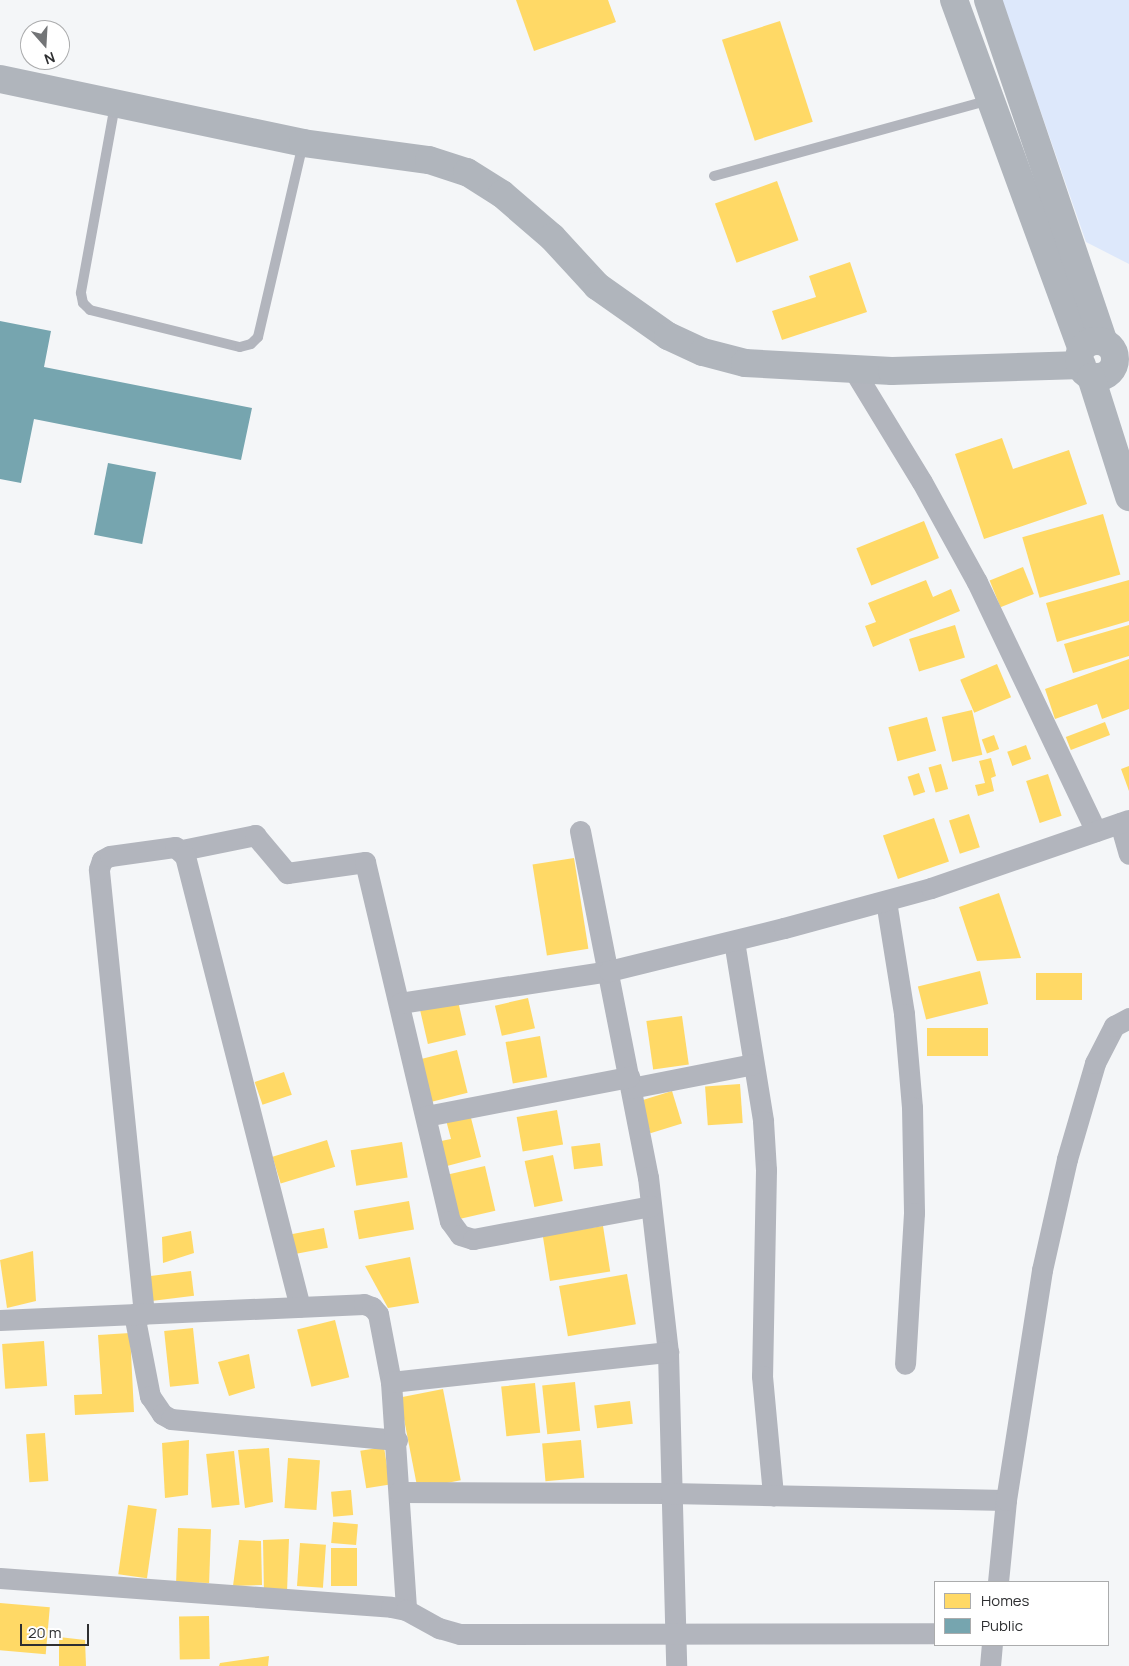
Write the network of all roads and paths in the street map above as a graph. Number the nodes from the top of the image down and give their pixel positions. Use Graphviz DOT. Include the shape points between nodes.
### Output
graph roads {
  1 [pos="954,0"];
  2 [pos="988,0"];
  3 [pos="0,79"];
  4 [pos="990,100"];
  5 [pos="115,103"];
  6 [pos="303,142"];
  7 [pos="714,176"];
  8 [pos="1101,359"];
  9 [pos="853,369"];
  10 [pos="1129,436"];
  11 [pos="1129,497"];
  12 [pos="1124,821"];
  13 [pos="580,831"];
  14 [pos="1096,832"];
  15 [pos="182,850"];
  16 [pos="1129,854"];
  17 [pos="886,901"];
  18 [pos="734,941"];
  19 [pos="609,971"];
  20 [pos="400,1003"];
  21 [pos="1129,1018"];
  22 [pos="754,1064"];
  23 [pos="630,1083"];
  24 [pos="426,1116"];
  25 [pos="652,1206"];
  26 [pos="300,1307"];
  27 [pos="139,1314"];
  28 [pos="0,1320"];
  29 [pos="668,1352"];
  30 [pos="905,1364"];
  31 [pos="391,1382"];
  32 [pos="397,1440"];
  33 [pos="400,1492"];
  34 [pos="670,1493"];
  35 [pos="773,1495"];
  36 [pos="1006,1500"];
  37 [pos="0,1578"];
  38 [pos="998,1581"];
  39 [pos="406,1610"];
  40 [pos="934,1633"];
  41 [pos="676,1634"];
  42 [pos="992,1646"];
  43 [pos="676,1666"];
  44 [pos="990,1666"];
  1 -- 4 [label="street"];
  2 -- 8 [label="street"];
  3 -- 5 [label="street"];
  4 -- 7 [label="lane"];
  4 -- 8 [label="street"];
  5 -- 6 [label="street"];
  5 -- 6 [label="lane" via="81,293 83,303 90,310 240,347 251,344 258,337"];
  6 -- 9 [label="street" via="430,160 467,172 502,194 552,237 597,286 668,336 703,352 745,363"];
  8 -- 9 [label="street" via="892,371"];
  8 -- 10 [label="street"];
  8 -- 11 [label="street"];
  9 -- 14 [label="street" via="922,482 977,582"];
  12 -- 14 [label="street"];
  12 -- 16 [label="street"];
  13 -- 19 [label="street"];
  14 -- 17 [label="street"];
  15 -- 20 [label="street" via="255,835 287,873 365,862"];
  15 -- 26 [label="street"];
  15 -- 27 [label="street" via="175,848 110,856 102,860 99,869"];
  17 -- 18 [label="street"];
  17 -- 30 [label="street" via="904,1014 912,1107 914,1213"];
  18 -- 19 [label="street"];
  18 -- 22 [label="street"];
  19 -- 20 [label="street"];
  19 -- 23 [label="street"];
  20 -- 24 [label="street"];
  21 -- 36 [label="street" via="1114,1026 1095,1063 1067,1158 1042,1270"];
  22 -- 23 [label="street"];
  22 -- 35 [label="street" via="766,1170 762,1376"];
  23 -- 24 [label="street"];
  23 -- 25 [label="street"];
  24 -- 25 [label="street" via="450,1221 460,1235 473,1239"];
  25 -- 29 [label="street"];
  26 -- 27 [label="street"];
  26 -- 31 [label="street" via="364,1304 372,1307 378,1314"];
  27 -- 28 [label="street"];
  27 -- 32 [label="street" via="150,1396 171,1419"];
  29 -- 31 [label="street"];
  29 -- 34 [label="street"];
  31 -- 32 [label="street"];
  32 -- 33 [label="street"];
  33 -- 34 [label="street"];
  33 -- 39 [label="street"];
  34 -- 35 [label="street"];
  34 -- 41 [label="street"];
  35 -- 36 [label="street"];
  36 -- 38 [label="street"];
  37 -- 39 [label="street"];
  39 -- 41 [label="street" via="440,1628 460,1634"];
  40 -- 41 [label="street"];
  41 -- 43 [label="street"];
  42 -- 44 [label="street"];
}
